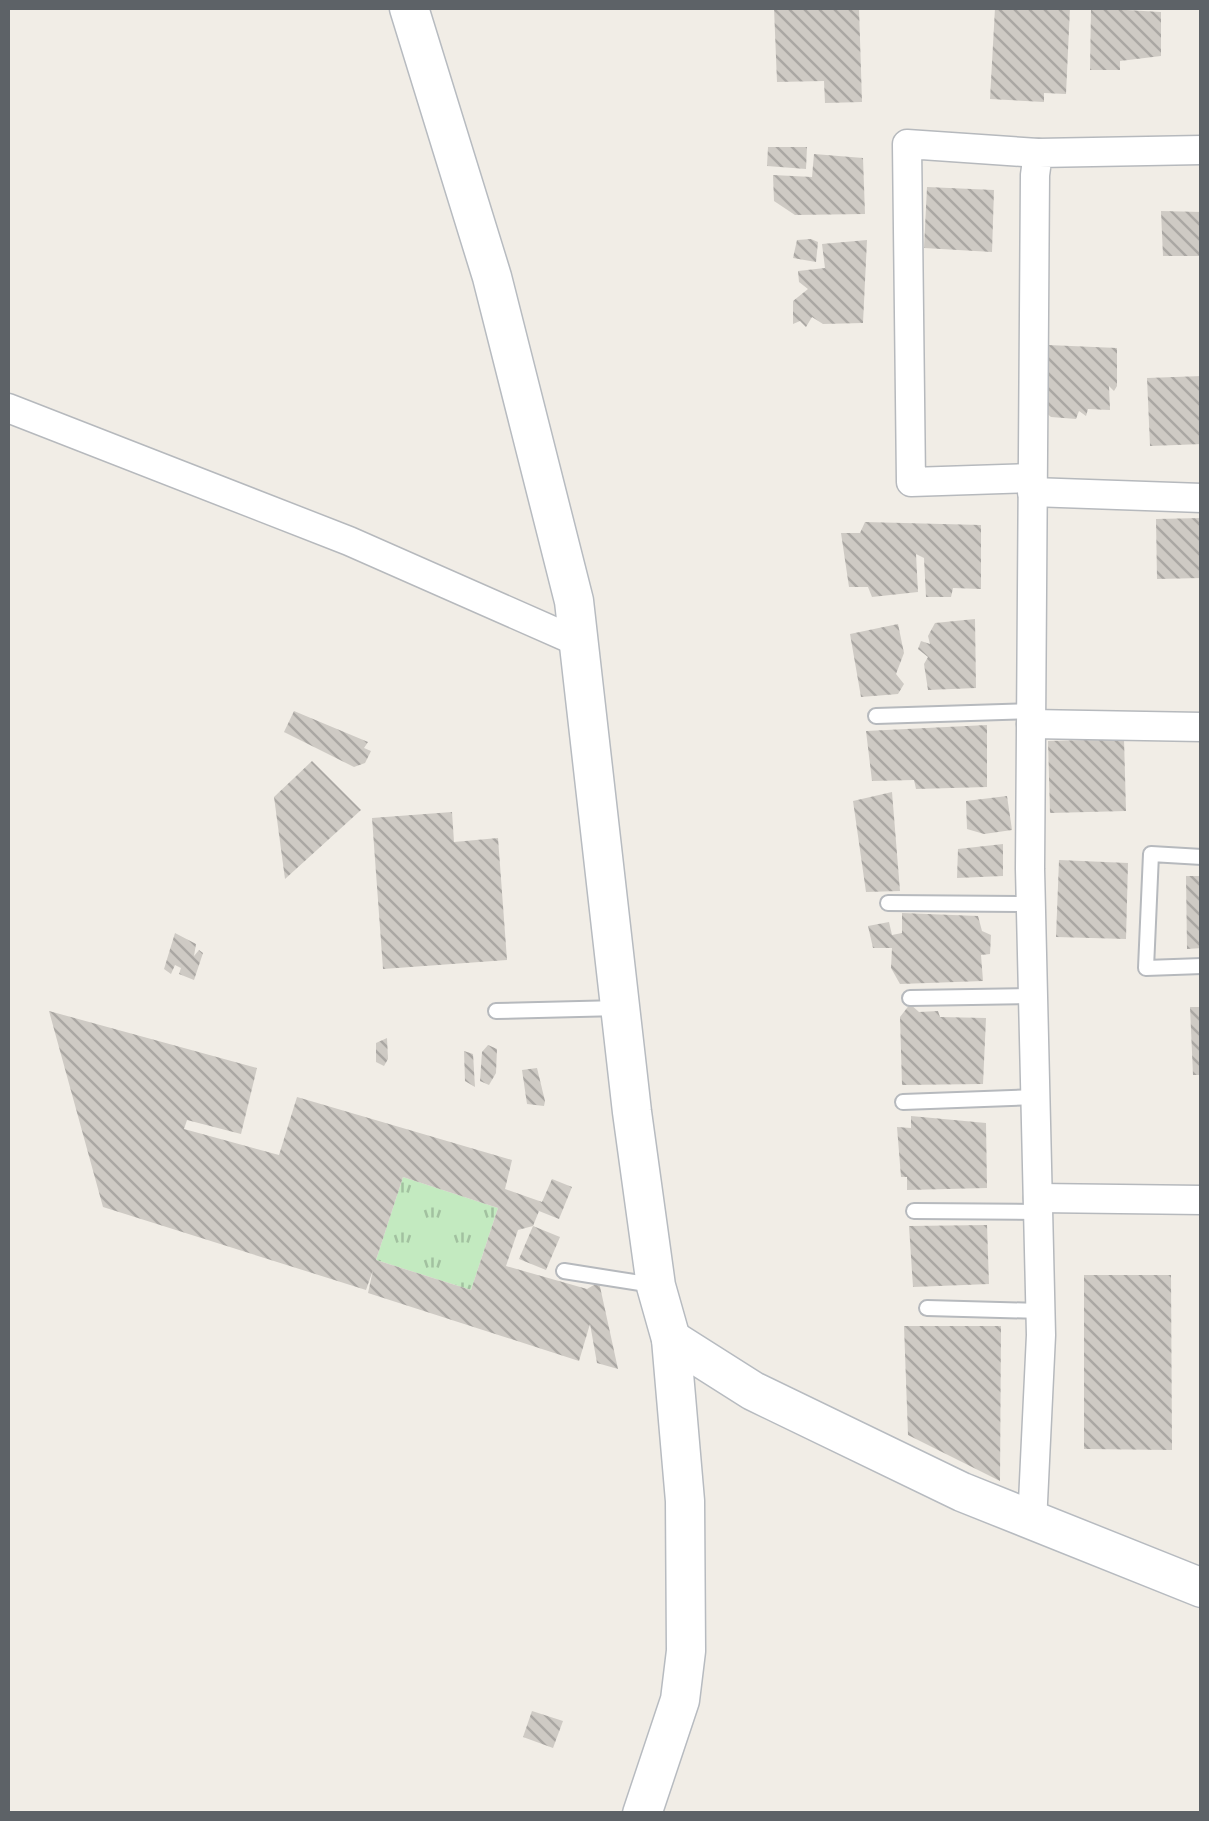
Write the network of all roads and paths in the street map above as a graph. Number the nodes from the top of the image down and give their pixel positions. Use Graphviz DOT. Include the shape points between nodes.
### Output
graph roads {
  1 [pos="409,8"];
  2 [pos="1202,150"];
  3 [pos="1038,153"];
  4 [pos="8,408"];
  5 [pos="1032,485"];
  6 [pos="1202,498"];
  7 [pos="578,642"];
  8 [pos="876,716"];
  9 [pos="1031,718"];
  10 [pos="1202,726"];
  11 [pos="1202,857"];
  12 [pos="888,904"];
  13 [pos="1031,904"];
  14 [pos="1202,966"];
  15 [pos="1033,996"];
  16 [pos="910,998"];
  17 [pos="621,1008"];
  18 [pos="496,1010"];
  19 [pos="1036,1097"];
  20 [pos="903,1102"];
  21 [pos="1202,1200"];
  22 [pos="1038,1205"];
  23 [pos="914,1210"];
  24 [pos="564,1271"];
  25 [pos="656,1286"];
  26 [pos="927,1308"];
  27 [pos="1040,1310"];
  28 [pos="671,1340"];
  29 [pos="1032,1523"];
  30 [pos="1202,1588"];
  31 [pos="642,1814"];
  1 -- 7 [label="street" via="492,277 574,601"];
  2 -- 3 [label="street"];
  3 -- 5 [label="street"];
  3 -- 5 [label="street" via="907,144 911,482"];
  4 -- 7 [label="street" via="349,541"];
  5 -- 6 [label="street"];
  5 -- 9 [label="street"];
  7 -- 17 [label="street"];
  8 -- 9 [label="lane"];
  9 -- 10 [label="street"];
  9 -- 13 [label="street"];
  11 -- 14 [label="lane" via="1151,854 1146,968"];
  12 -- 13 [label="lane"];
  13 -- 15 [label="street"];
  15 -- 16 [label="lane"];
  15 -- 19 [label="street"];
  17 -- 18 [label="lane"];
  17 -- 25 [label="street"];
  19 -- 20 [label="lane"];
  19 -- 22 [label="street"];
  21 -- 22 [label="street"];
  22 -- 23 [label="lane"];
  22 -- 27 [label="street"];
  24 -- 25 [label="lane"];
  25 -- 28 [label="street"];
  26 -- 27 [label="lane"];
  27 -- 29 [label="street"];
  28 -- 29 [label="street" via="753,1391"];
  28 -- 31 [label="street" via="685,1501 686,1651 680,1700"];
  29 -- 30 [label="street"];
}
